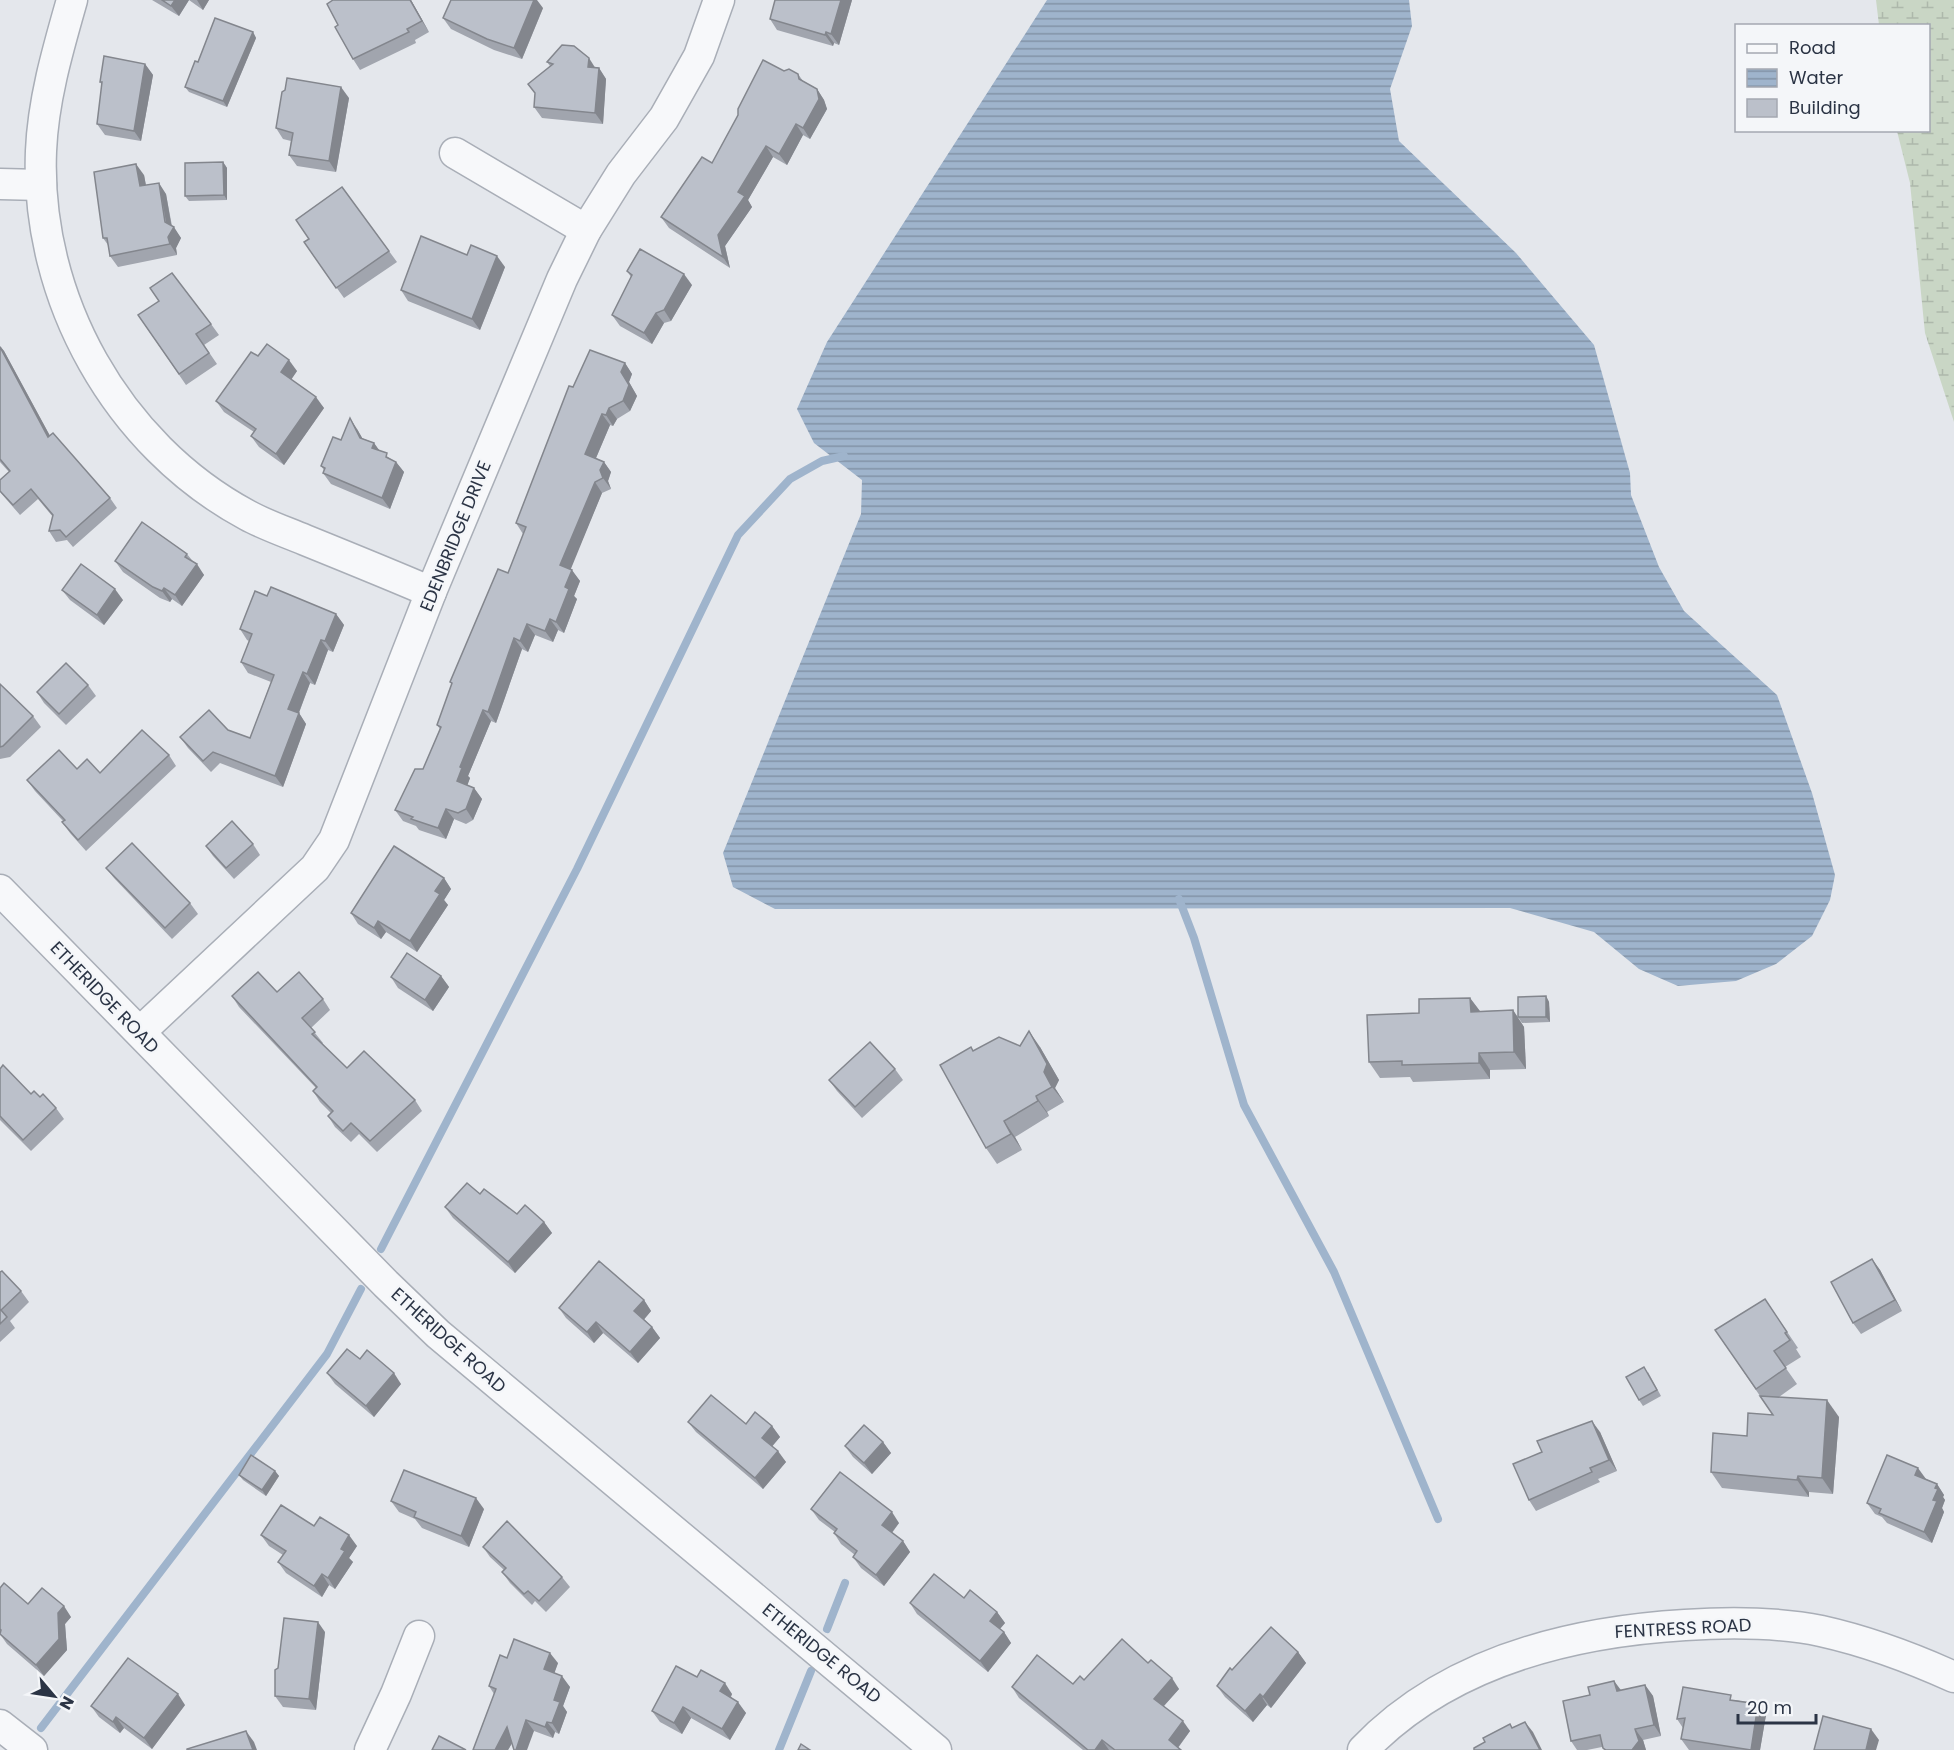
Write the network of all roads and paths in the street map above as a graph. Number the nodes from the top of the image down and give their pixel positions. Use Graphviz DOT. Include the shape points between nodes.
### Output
graph roads {
  1 [pos="72,0"];
  2 [pos="719,0"];
  3 [pos="455,153"];
  4 [pos="0,184"];
  5 [pos="41,184"];
  6 [pos="586,230"];
  7 [pos="431,592"];
  8 [pos="0,890"];
  9 [pos="140,1032"];
  10 [pos="419,1636"];
  11 [pos="1954,1677"];
  12 [pos="0,1725"];
  13 [pos="32,1750"];
  14 [pos="370,1750"];
  15 [pos="936,1750"];
  16 [pos="1364,1750"];
  1 -- 5 [label="street" via="55,57 45,115"];
  2 -- 6 [label="street, EDENBRIDGE DRIVE" via="699,56 664,118 621,174"];
  3 -- 6 [label="street"];
  4 -- 5 [label="street"];
  5 -- 7 [label="street" via="50,252 70,316 101,377 141,431 190,478 247,516"];
  6 -- 7 [label="street, EDENBRIDGE DRIVE" via="542,325"];
  7 -- 9 [label="street, EDENBRIDGE DRIVE" via="334,840 315,868"];
  8 -- 9 [label="street, ETHERIDGE ROAD"];
  9 -- 15 [label="street, ETHERIDGE ROAD" via="438,1334"];
  10 -- 14 [label="street"];
  11 -- 16 [label="street, FENTRESS ROAD" via="1879,1647 1821,1631 1768,1624 1712,1623 1627,1628 1550,1644 1502,1659 1420,1703"];
  12 -- 13 [label="street"];
}
